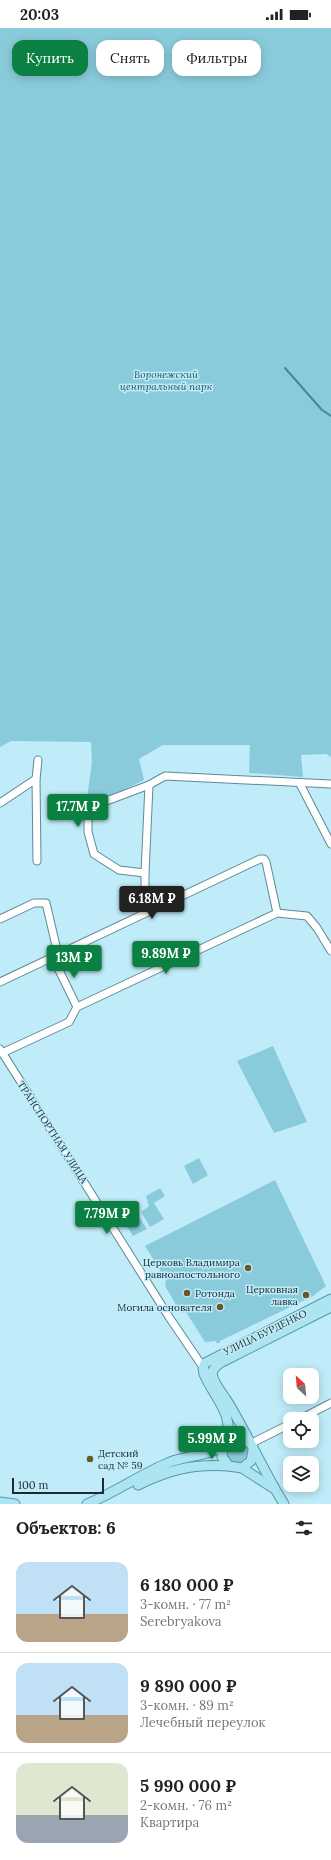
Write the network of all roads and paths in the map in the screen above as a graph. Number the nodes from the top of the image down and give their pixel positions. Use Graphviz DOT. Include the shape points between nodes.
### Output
graph roads {
  1 [pos="38,760"];
  2 [pos="36,779"];
  3 [pos="300,784"];
  4 [pos="331,784"];
  5 [pos="149,785"];
  6 [pos="0,803"];
  7 [pos="331,844"];
  8 [pos="38,861"];
  9 [pos="145,872"];
  10 [pos="147,912"];
  11 [pos="277,913"];
  12 [pos="0,919"];
  13 [pos="331,951"];
  14 [pos="56,955"];
  15 [pos="0,982"];
  16 [pos="77,1007"];
  17 [pos="1,1051"];
  18 [pos="331,1299"];
  19 [pos="331,1307"];
  20 [pos="203,1368"];
  21 [pos="211,1375"];
  22 [pos="331,1404"];
  23 [pos="314,1412"];
  24 [pos="283,1428"];
  25 [pos="225,1444"];
  26 [pos="253,1445"];
  27 [pos="229,1466"];
  28 [pos="242,1468"];
  29 [pos="275,1490"];
  30 [pos="0,1502"];
  31 [pos="15,1504"];
  32 [pos="87,1504"];
  33 [pos="102,1504"];
  34 [pos="284,1504"];
  1 -- 2 [label="street"];
  2 -- 6 [label="street"];
  2 -- 8 [label="street"];
  3 -- 4 [label="street"];
  3 -- 5 [label="street" via="164,776"];
  3 -- 7 [label="street"];
  5 -- 9 [label="street"];
  5 -- 9 [label="street" via="88,808 88,832 94,854 119,870"];
  9 -- 10 [label="street"];
  10 -- 11 [label="street" via="264,859"];
  10 -- 14 [label="street"];
  11 -- 13 [label="street" via="306,916"];
  11 -- 16 [label="street"];
  12 -- 14 [label="street" via="34,903 46,903"];
  14 -- 15 [label="street"];
  14 -- 16 [label="street" via="56,964"];
  16 -- 17 [label="street" via="69,1022"];
  17 -- 20 [label="street, ТРАНСПОРТНАЯ УЛИЦА"];
  18 -- 20 [label="main road, УЛИЦА БУРДЕНКО" via="207,1361"];
  19 -- 21 [label="main road, УЛИЦА БУРДЕНКО" via="218,1364"];
  20 -- 21 [label="street, ТРАНСПОРТНАЯ УЛИЦА"];
  20 -- 25 [label="main road" via="205,1379 228,1418 229,1434"];
  21 -- 26 [label="main road"];
  22 -- 23 [label="street"];
  24 -- 26 [label="street"];
  25 -- 26 [label="main road" via="238,1437"];
  25 -- 27 [label="main road" via="222,1458"];
  25 -- 32 [label="main road" via="204,1455 156,1468"];
  26 -- 28 [label="main road" via="251,1461"];
  26 -- 29 [label="main road"];
  27 -- 28 [label="main road"];
  27 -- 33 [label="main road" via="194,1466 171,1470"];
  28 -- 29 [label="main road"];
  29 -- 34 [label="main road"];
  30 -- 31 [label="main road"];
}
